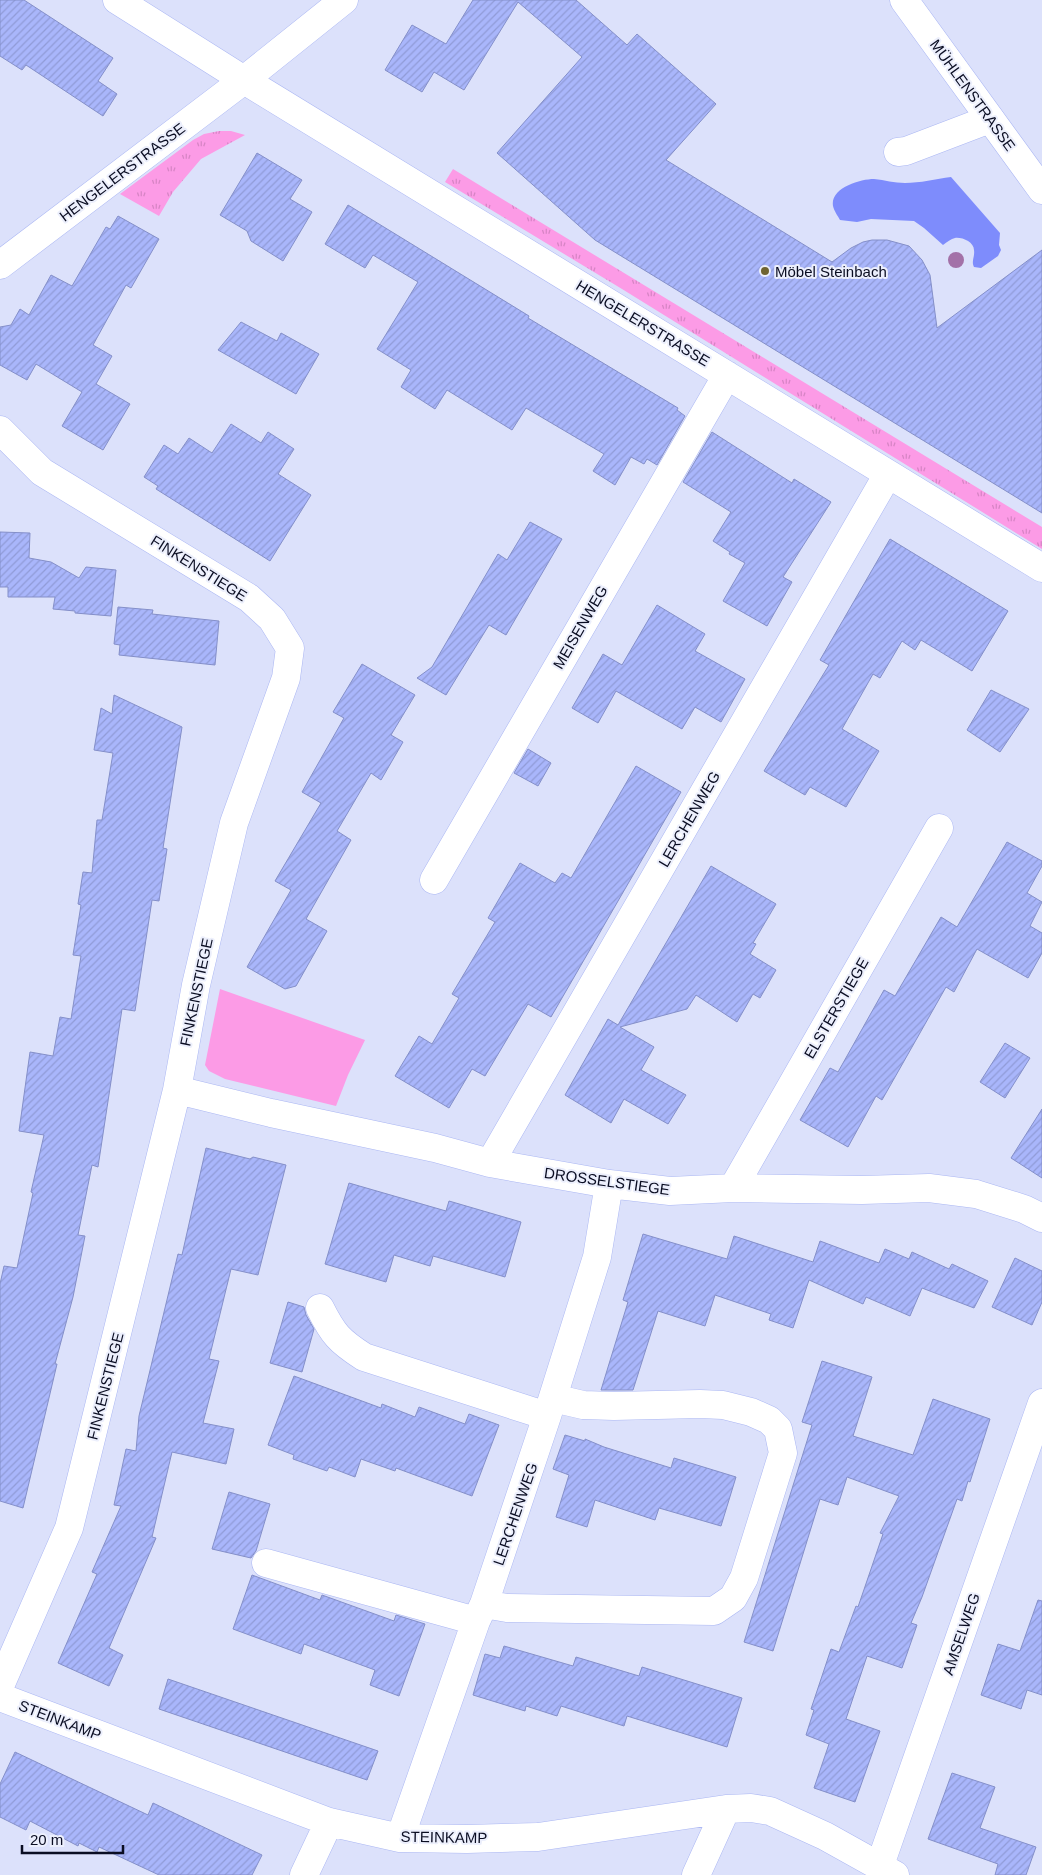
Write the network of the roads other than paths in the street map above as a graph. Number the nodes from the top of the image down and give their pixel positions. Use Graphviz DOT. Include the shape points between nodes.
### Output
graph roads {
  1 [pos="117,0"];
  2 [pos="344,0"];
  3 [pos="904,0"];
  4 [pos="244,80"];
  5 [pos="990,119"];
  6 [pos="898,152"];
  7 [pos="1042,190"];
  8 [pos="0,265"];
  9 [pos="727,375"];
  10 [pos="0,430"];
  11 [pos="888,474"];
  12 [pos="1042,568"];
  13 [pos="939,828"];
  14 [pos="434,880"];
  15 [pos="177,1090"];
  16 [pos="490,1164"];
  17 [pos="609,1184"];
  18 [pos="733,1188"];
  19 [pos="1042,1218"];
  20 [pos="320,1308"];
  21 [pos="1042,1403"];
  22 [pos="550,1407"];
  23 [pos="266,1563"];
  24 [pos="480,1613"];
  25 [pos="0,1686"];
  26 [pos="0,1697"];
  27 [pos="726,1809"];
  28 [pos="329,1822"];
  29 [pos="400,1838"];
  30 [pos="888,1870"];
  31 [pos="304,1875"];
  32 [pos="696,1875"];
  1 -- 4 [label="street"];
  2 -- 4 [label="street, HENGELERSTRASSE"];
  3 -- 5 [label="street, MÜHLENSTRASSE"];
  4 -- 8 [label="street, HENGELERSTRASSE"];
  4 -- 9 [label="street, HENGELERSTRASSE"];
  5 -- 6 [label="street"];
  5 -- 7 [label="street, MÜHLENSTRASSE"];
  9 -- 11 [label="street, HENGELERSTRASSE"];
  9 -- 14 [label="street, MEISENWEG"];
  10 -- 15 [label="street, FINKENSTIEGE" via="42,472 249,598 272,619 290,648 286,678 234,823 196,985"];
  11 -- 12 [label="street, HENGELERSTRASSE"];
  11 -- 16 [label="street, LERCHENWEG"];
  13 -- 18 [label="street, ELSTERSTIEGE"];
  15 -- 16 [label="street, DROSSELSTIEGE" via="435,1148"];
  15 -- 25 [label="street, FINKENSTIEGE" via="69,1528"];
  16 -- 17 [label="street, DROSSELSTIEGE"];
  17 -- 18 [label="street, DROSSELSTIEGE" via="670,1190"];
  17 -- 22 [label="street, LERCHENWEG" via="597,1257"];
  18 -- 19 [label="street, DROSSELSTIEGE" via="928,1188 976,1194"];
  20 -- 22 [label="street" via="332,1332 364,1357"];
  21 -- 30 [label="street, AMSELWEG"];
  22 -- 24 [label="street, LERCHENWEG"];
  22 -- 24 [label="street" via="583,1404 723,1405 769,1420 778,1429 783,1453 744,1578 732,1598 714,1611 507,1608"];
  23 -- 24 [label="street"];
  24 -- 29 [label="street, LERCHENWEG"];
  26 -- 28 [label="street, STEINKAMP"];
  27 -- 29 [label="street, STEINKAMP" via="538,1837"];
  27 -- 30 [label="street, STEINKAMP" via="770,1811"];
  27 -- 32 [label="street"];
  28 -- 29 [label="street, STEINKAMP"];
  28 -- 31 [label="street"];
}
